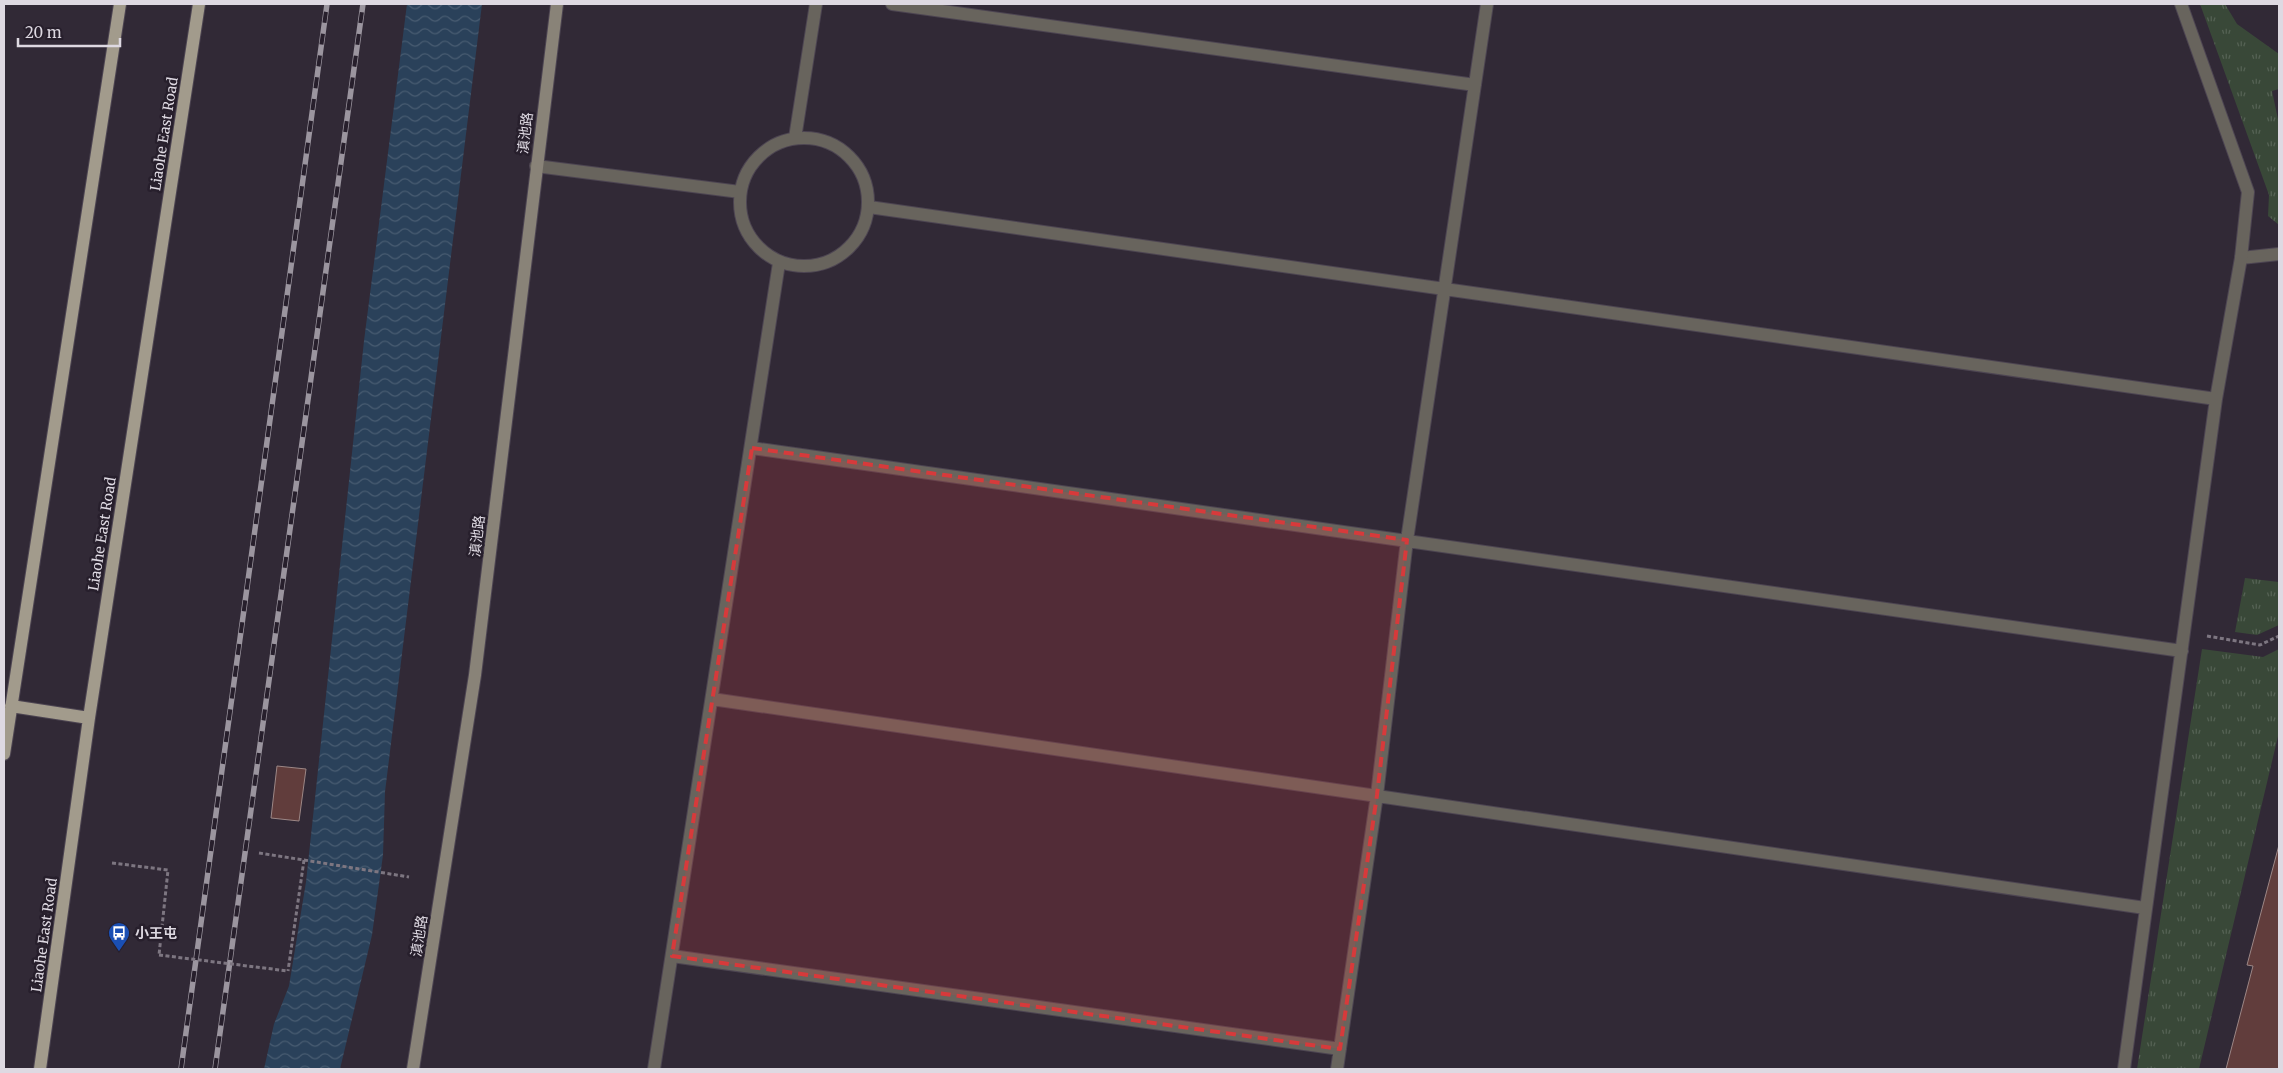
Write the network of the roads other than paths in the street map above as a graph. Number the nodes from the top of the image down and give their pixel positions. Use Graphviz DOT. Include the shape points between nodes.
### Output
graph roads {
  1 [pos="120,4"];
  2 [pos="199,4"];
  3 [pos="557,4"];
  4 [pos="816,4"];
  5 [pos="892,4"];
  6 [pos="1487,4"];
  7 [pos="2182,4"];
  8 [pos="1475,85"];
  9 [pos="795,138"];
  10 [pos="536,166"];
  11 [pos="740,192"];
  12 [pos="869,206"];
  13 [pos="2279,254"];
  14 [pos="2241,258"];
  15 [pos="779,262"];
  16 [pos="1444,288"];
  17 [pos="2216,400"];
  18 [pos="752,448"];
  19 [pos="1407,540"];
  20 [pos="2182,651"];
  21 [pos="712,699"];
  22 [pos="7,705"];
  23 [pos="89,718"];
  24 [pos="4,754"];
  25 [pos="1377,795"];
  26 [pos="2145,908"];
  27 [pos="672,956"];
  28 [pos="1340,1049"];
  29 [pos="40,1069"];
  30 [pos="413,1069"];
  31 [pos="654,1069"];
  32 [pos="1337,1069"];
  33 [pos="2124,1069"];
  1 -- 22 [label="main road"];
  2 -- 23 [label="main road, Liaohe East Road"];
  3 -- 10 [label="street, 滇池路"];
  4 -- 9 [label="street"];
  5 -- 8 [label="street"];
  6 -- 8 [label="street"];
  7 -- 14 [label="street" via="2248,192"];
  8 -- 16 [label="street"];
  9 -- 11 [label="street" via="775,144 758,156 746,172"];
  9 -- 12 [label="street" via="816,138 835,145 851,158 862,176"];
  10 -- 11 [label="street"];
  10 -- 30 [label="street, 滇池路" via="475,675"];
  11 -- 15 [label="street" via="740,214 748,235 763,252"];
  12 -- 15 [label="street" via="859,235 844,252 825,263 803,266"];
  12 -- 16 [label="street"];
  13 -- 14 [label="street"];
  14 -- 17 [label="street"];
  15 -- 18 [label="street"];
  16 -- 17 [label="street"];
  16 -- 19 [label="street"];
  17 -- 20 [label="street"];
  18 -- 19 [label="street"];
  18 -- 21 [label="street"];
  19 -- 20 [label="street"];
  19 -- 25 [label="street"];
  20 -- 26 [label="street"];
  21 -- 25 [label="street"];
  21 -- 27 [label="street"];
  22 -- 23 [label="main road"];
  22 -- 24 [label="main road"];
  23 -- 29 [label="main road, Liaohe East Road"];
  25 -- 26 [label="street"];
  25 -- 28 [label="street"];
  26 -- 33 [label="street"];
  27 -- 28 [label="street"];
  27 -- 31 [label="street"];
  28 -- 32 [label="street"];
}
